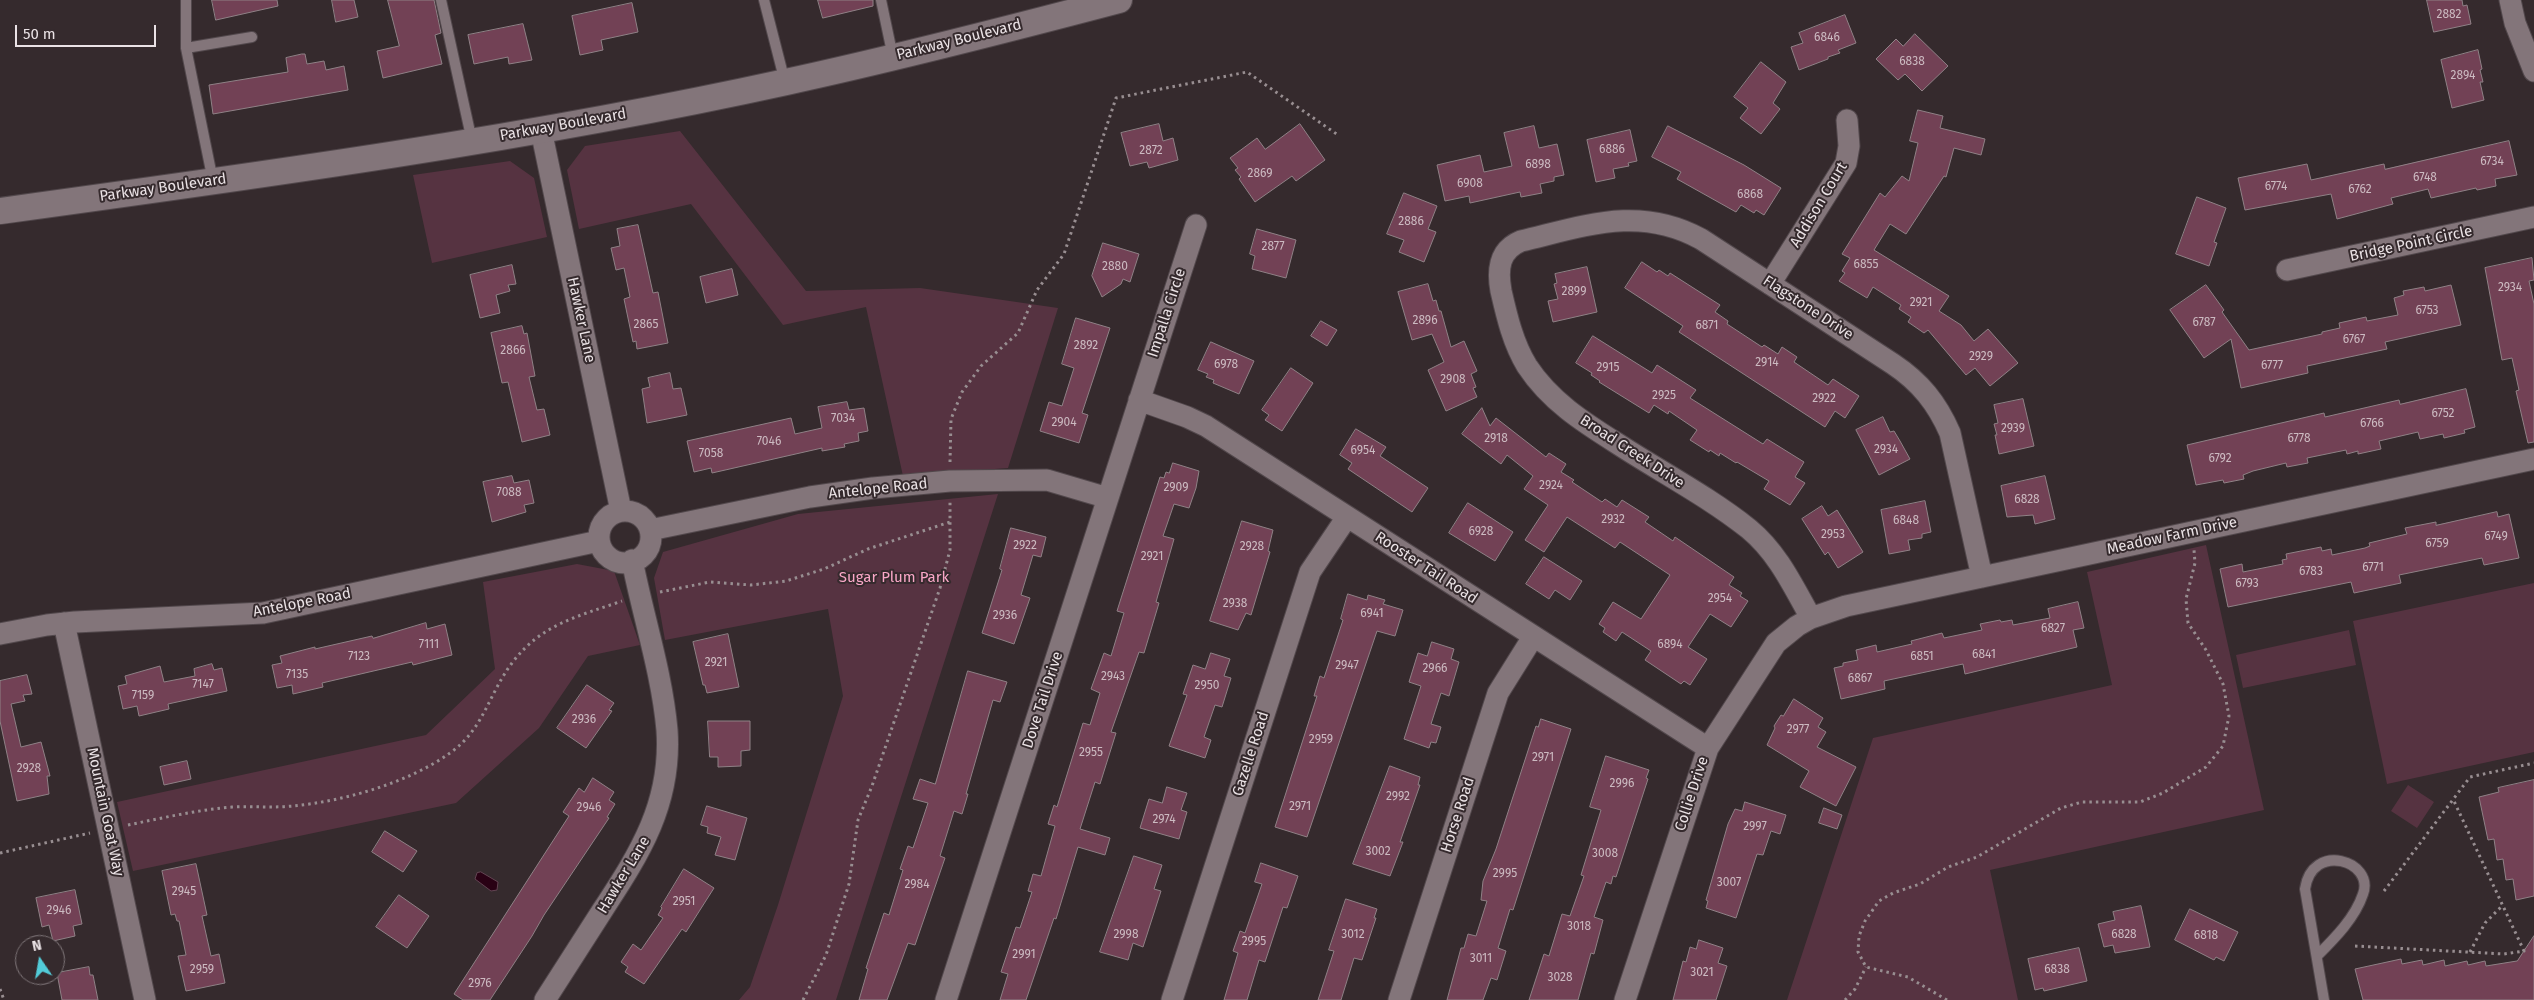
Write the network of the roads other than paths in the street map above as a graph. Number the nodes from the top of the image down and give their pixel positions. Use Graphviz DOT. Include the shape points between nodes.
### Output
graph roads {
  1 [pos="186,0"];
  2 [pos="441,0"];
  3 [pos="764,0"];
  4 [pos="880,0"];
  5 [pos="2510,0"];
  6 [pos="1107,2"];
  7 [pos="252,36"];
  8 [pos="186,48"];
  9 [pos="893,57"];
  10 [pos="2534,71"];
  11 [pos="785,82"];
  12 [pos="1847,120"];
  13 [pos="540,130"];
  14 [pos="472,141"];
  15 [pos="213,182"];
  16 [pos="0,211"];
  17 [pos="2534,217"];
  18 [pos="1196,225"];
  19 [pos="1501,259"];
  20 [pos="2287,270"];
  21 [pos="1770,284"];
  22 [pos="1139,400"];
  23 [pos="2534,459"];
  24 [pos="1108,498"];
  25 [pos="621,510"];
  26 [pos="1347,517"];
  27 [pos="650,530"];
  28 [pos="599,541"];
  29 [pos="632,560"];
  30 [pos="1982,577"];
  31 [pos="1811,618"];
  32 [pos="64,623"];
  33 [pos="0,634"];
  34 [pos="1533,637"];
  35 [pos="1708,748"];
  36 [pos="2317,956"];
  37 [pos="145,1000"];
  38 [pos="544,1000"];
  39 [pos="946,1000"];
  40 [pos="1172,1000"];
  41 [pos="1399,1000"];
  42 [pos="1625,1000"];
  43 [pos="2324,1000"];
  1 -- 8 [label="lane"];
  2 -- 14 [label="lane"];
  3 -- 11 [label="lane"];
  4 -- 9 [label="lane"];
  5 -- 10 [label="street" via="2515,23"];
  6 -- 9 [label="street, Parkway Boulevard"];
  7 -- 8 [label="lane"];
  8 -- 15 [label="lane"];
  9 -- 11 [label="street, Parkway Boulevard"];
  11 -- 13 [label="street, Parkway Boulevard"];
  12 -- 21 [label="street, Addison Court" via="1849,146 1846,163"];
  13 -- 14 [label="street, Parkway Boulevard"];
  13 -- 25 [label="street, Hawker Lane"];
  14 -- 15 [label="street, Parkway Boulevard"];
  15 -- 16 [label="street, Parkway Boulevard"];
  17 -- 20 [label="street, Bridge Point Circle"];
  18 -- 22 [label="street, Impalla Circle"];
  19 -- 21 [label="street, Flagstone Drive" via="1508,249 1522,241 1618,220 1652,221 1686,230"];
  19 -- 31 [label="street, Broad Creek Drive" via="1498,275 1509,326 1527,364 1543,386 1584,422 1750,530 1777,559"];
  21 -- 30 [label="street, Flagstone Drive" via="1908,374 1933,401 1950,433"];
  22 -- 24 [label="street, Dove Tail Drive"];
  22 -- 26 [label="street, Rooster Tail Road" via="1197,421"];
  23 -- 30 [label="street, Meadow Farm Drive"];
  24 -- 27 [label="street, Antelope Road" via="1047,480 950,481 810,497"];
  24 -- 39 [label="street, Dove Tail Drive"];
  25 -- 27 [label="street" via="636,513"];
  25 -- 28 [label="street" via="602,524"];
  26 -- 34 [label="street, Rooster Tail Road"];
  26 -- 40 [label="street, Gazelle Road" via="1310,572"];
  27 -- 29 [label="street" via="645,552"];
  28 -- 29 [label="street" via="602,549 614,560"];
  28 -- 32 [label="street, Antelope Road" via="263,613"];
  29 -- 38 [label="street, Hawker Lane" via="664,707 667,732 664,782 658,808 639,855"];
  30 -- 31 [label="street, Meadow Farm Drive" via="1846,606"];
  31 -- 35 [label="street, Collie Drive" via="1786,634 1770,651"];
  32 -- 33 [label="street, Antelope Road"];
  32 -- 37 [label="street, Mountain Goat Way"];
  34 -- 35 [label="street, Rooster Tail Road"];
  34 -- 41 [label="street, Horse Road" via="1498,693"];
  35 -- 42 [label="street, Collie Drive"];
  36 -- 36 [label="lane" via="2344,928 2364,893 2358,871 2346,862 2330,860 2315,867 2306,881"];
  36 -- 43 [label="lane"];
}
